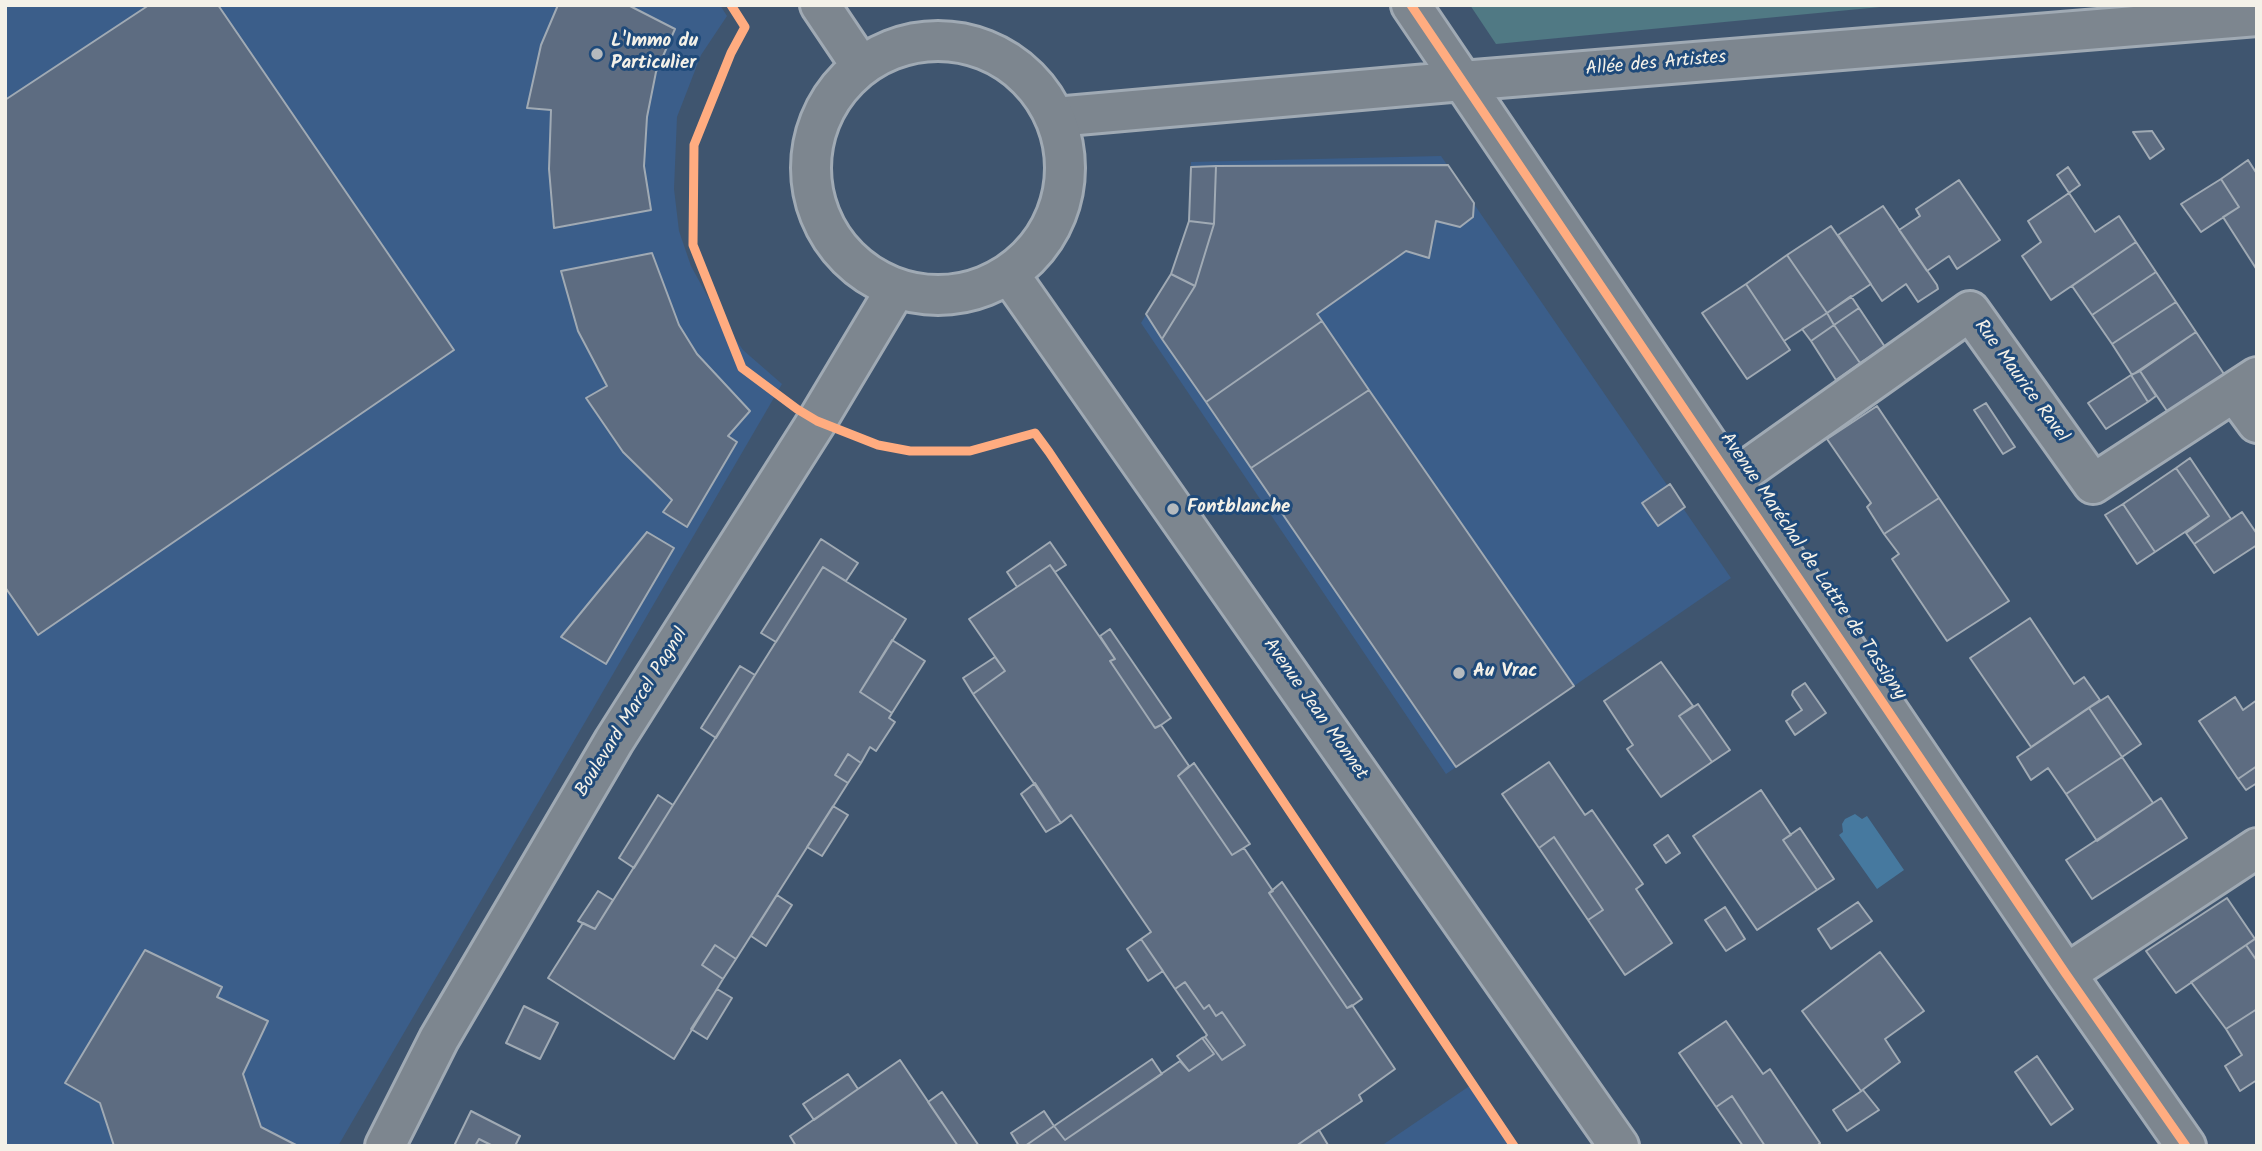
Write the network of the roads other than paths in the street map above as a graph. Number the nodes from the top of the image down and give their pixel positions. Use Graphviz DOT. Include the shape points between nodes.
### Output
graph roads {
  1 [pos="820,5"];
  2 [pos="1411,5"];
  3 [pos="2257,16"];
  4 [pos="861,66"];
  5 [pos="1462,81"];
  6 [pos="1055,117"];
  7 [pos="1009,274"];
  8 [pos="896,289"];
  9 [pos="2246,385"];
  10 [pos="2257,423"];
  11 [pos="1732,480"];
  12 [pos="2257,848"];
  13 [pos="2066,974"];
  14 [pos="385,1146"];
  15 [pos="1619,1146"];
  16 [pos="2186,1146"];
  1 -- 4 [label="street"];
  2 -- 5 [label="street, Avenue Maréchal de Lattre de Tassigny"];
  3 -- 5 [label="street, Allée des Artistes"];
  4 -- 6 [label="street" via="914,43 949,40 996,54 1031,80"];
  4 -- 8 [label="street" via="824,111 810,168 827,231 850,260"];
  5 -- 6 [label="street, Allée des Artistes"];
  5 -- 11 [label="street, Avenue Maréchal de Lattre de Tassigny"];
  6 -- 7 [label="street" via="1066,160 1059,210 1041,244"];
  7 -- 8 [label="street" via="984,288 955,295"];
  7 -- 15 [label="street, Avenue Jean Monnet"];
  8 -- 14 [label="street, Boulevard Marcel Pagnol" via="614,741 439,1039"];
  9 -- 10 [label="street, Rue Maurice Ravel"];
  9 -- 11 [label="street, Rue Maurice Ravel" via="2093,484 1970,311"];
  11 -- 13 [label="street, Avenue Maréchal de Lattre de Tassigny"];
  12 -- 13 [label="street"];
  13 -- 16 [label="street, Avenue Maréchal de Lattre de Tassigny"];
}
